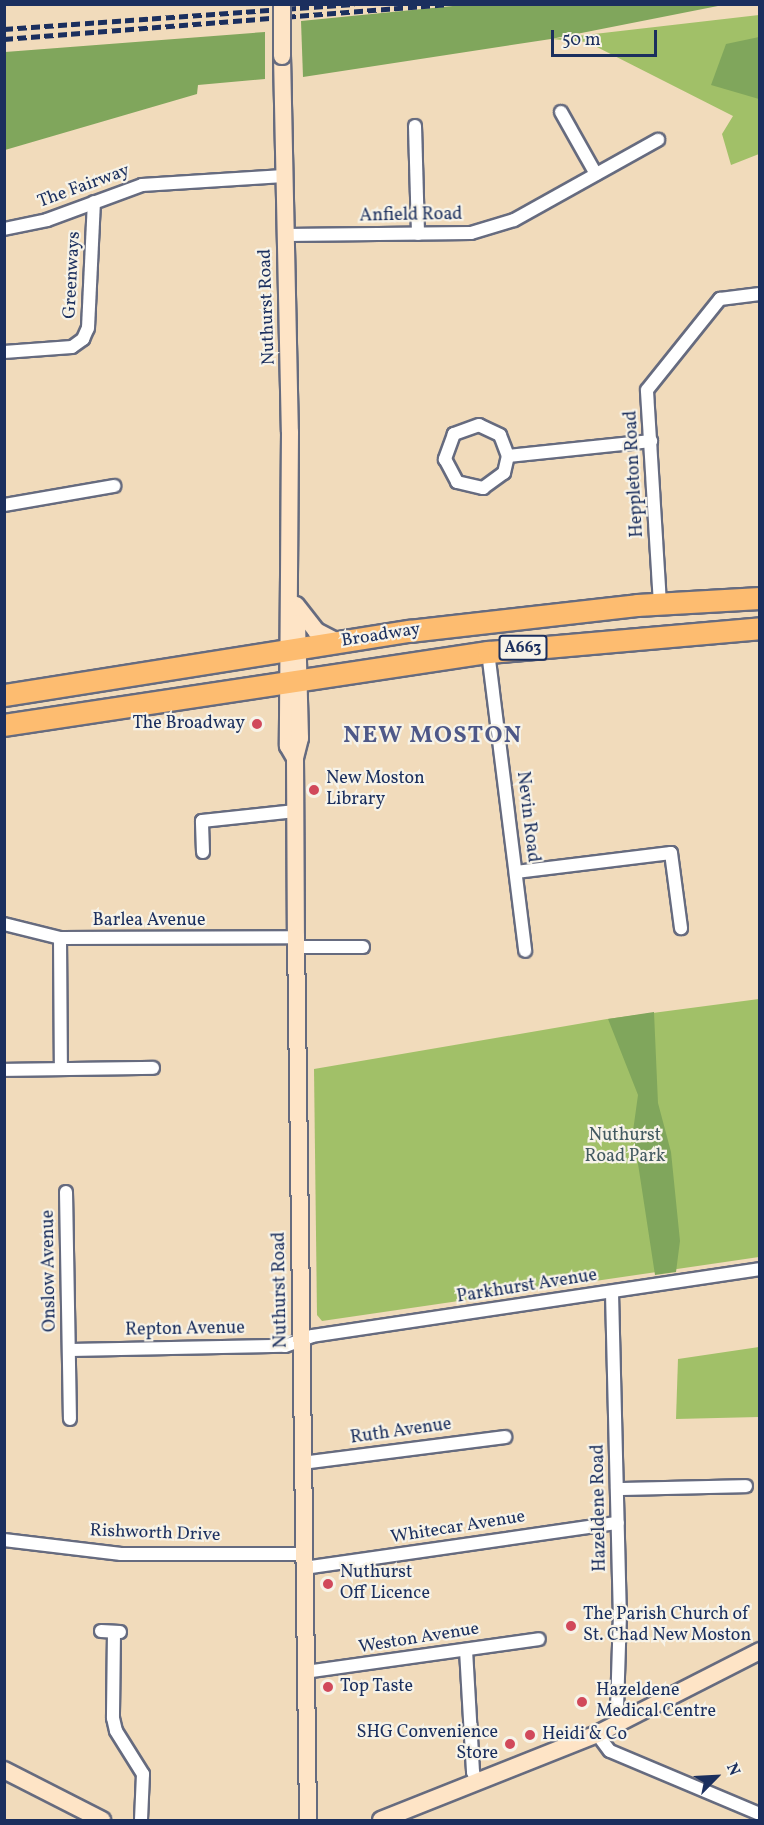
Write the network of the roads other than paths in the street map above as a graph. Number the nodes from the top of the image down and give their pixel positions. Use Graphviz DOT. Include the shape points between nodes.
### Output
graph roads {
  1 [pos="282,4"];
  2 [pos="561,112"];
  3 [pos="415,126"];
  4 [pos="658,140"];
  5 [pos="596,174"];
  6 [pos="284,176"];
  7 [pos="94,202"];
  8 [pos="4,230"];
  9 [pos="418,234"];
  10 [pos="285,235"];
  11 [pos="759,294"];
  12 [pos="4,352"];
  13 [pos="651,441"];
  14 [pos="508,456"];
  15 [pos="114,486"];
  16 [pos="4,505"];
  17 [pos="759,598"];
  18 [pos="291,601"];
  19 [pos="660,604"];
  20 [pos="759,628"];
  21 [pos="338,642"];
  22 [pos="292,650"];
  23 [pos="488,652"];
  24 [pos="293,680"];
  25 [pos="4,695"];
  26 [pos="4,725"];
  27 [pos="295,811"];
  28 [pos="203,852"];
  29 [pos="516,872"];
  30 [pos="4,924"];
  31 [pos="681,928"];
  32 [pos="60,938"];
  33 [pos="296,942"];
  34 [pos="363,947"];
  35 [pos="525,951"];
  36 [pos="61,1068"];
  37 [pos="153,1068"];
  38 [pos="4,1070"];
  39 [pos="66,1192"];
  40 [pos="759,1269"];
  41 [pos="612,1293"];
  42 [pos="301,1341"];
  43 [pos="70,1350"];
  44 [pos="70,1419"];
  45 [pos="505,1437"];
  46 [pos="302,1463"];
  47 [pos="746,1486"];
  48 [pos="617,1489"];
  49 [pos="618,1523"];
  50 [pos="4,1540"];
  51 [pos="304,1561"];
  52 [pos="112,1632"];
  53 [pos="539,1639"];
  54 [pos="466,1650"];
  55 [pos="759,1651"];
  56 [pos="305,1672"];
  57 [pos="622,1722"];
  58 [pos="597,1734"];
  59 [pos="4,1770"];
  60 [pos="477,1782"];
  61 [pos="759,1814"];
  62 [pos="102,1821"];
  63 [pos="141,1821"];
  64 [pos="308,1821"];
  65 [pos="381,1821"];
  1 -- 6 [label="street, Nuthurst Road, bridge"];
  2 -- 5 [label="street"];
  3 -- 9 [label="street"];
  4 -- 5 [label="street, Anfield Road"];
  5 -- 9 [label="street, Anfield Road" via="514,220 471,233"];
  6 -- 7 [label="street, The Fairway" via="142,184"];
  6 -- 10 [label="street, Nuthurst Road"];
  7 -- 8 [label="street, The Fairway" via="47,220"];
  7 -- 12 [label="street, Greenways" via="88,328 83,339 72,347"];
  9 -- 10 [label="street, Anfield Road"];
  10 -- 18 [label="street, Nuthurst Road"];
  11 -- 13 [label="street, Heppleton Road" via="720,299 647,390"];
  13 -- 14 [label="street"];
  13 -- 19 [label="street, Heppleton Road"];
  14 -- 14 [label="street" via="504,473 483,488 457,482 445,459 454,434 479,425 500,435"];
  15 -- 16 [label="street"];
  17 -- 19 [label="highway, Broadway / A663"];
  18 -- 21 [label="street" via="316,632"];
  18 -- 22 [label="street, Nuthurst Road"];
  19 -- 21 [label="highway, Broadway / A663" via="478,622"];
  20 -- 23 [label="highway, Broadway / A663"];
  21 -- 22 [label="highway, Broadway / A663"];
  22 -- 24 [label="street, Nuthurst Road"];
  22 -- 25 [label="highway, Broadway / A663"];
  23 -- 24 [label="highway, Broadway / A663"];
  23 -- 29 [label="street, Nevin Road"];
  24 -- 26 [label="highway, Broadway / A663"];
  24 -- 27 [label="street, Nuthurst Road" via="300,745 295,758"];
  27 -- 28 [label="street" via="202,821"];
  27 -- 33 [label="street, Nuthurst Road"];
  29 -- 31 [label="street" via="671,853"];
  29 -- 35 [label="street, Nevin Road"];
  30 -- 32 [label="street, Barlea Avenue"];
  32 -- 33 [label="street, Barlea Avenue"];
  32 -- 36 [label="street"];
  33 -- 34 [label="street, Barlea Avenue"];
  33 -- 42 [label="street, Nuthurst Road"];
  36 -- 37 [label="street"];
  36 -- 38 [label="street"];
  39 -- 43 [label="street, Onslow Avenue"];
  40 -- 41 [label="street, Parkhurst Avenue"];
  41 -- 42 [label="street, Parkhurst Avenue"];
  41 -- 48 [label="street, Hazeldene Road"];
  42 -- 43 [label="street, Repton Avenue" via="285,1346"];
  42 -- 46 [label="street, Nuthurst Road"];
  43 -- 44 [label="street, Onslow Avenue"];
  45 -- 46 [label="street, Ruth Avenue"];
  46 -- 51 [label="street, Nuthurst Road"];
  47 -- 48 [label="street"];
  48 -- 49 [label="street, Hazeldene Road"];
  49 -- 51 [label="street, Whitecar Avenue"];
  49 -- 57 [label="street, Hazeldene Road" via="617,1710"];
  50 -- 51 [label="street, Rishworth Drive" via="121,1554"];
  51 -- 56 [label="street, Nuthurst Road"];
  52 -- 63 [label="street" via="113,1718 116,1731 143,1774"];
  53 -- 54 [label="street, Weston Avenue"];
  54 -- 56 [label="street, Weston Avenue"];
  54 -- 60 [label="street" via="473,1772"];
  55 -- 57 [label="street"];
  56 -- 64 [label="street, Nuthurst Road"];
  57 -- 58 [label="street"];
  58 -- 60 [label="street"];
  58 -- 61 [label="street" via="610,1751"];
  59 -- 62 [label="street"];
  60 -- 65 [label="street"];
}
